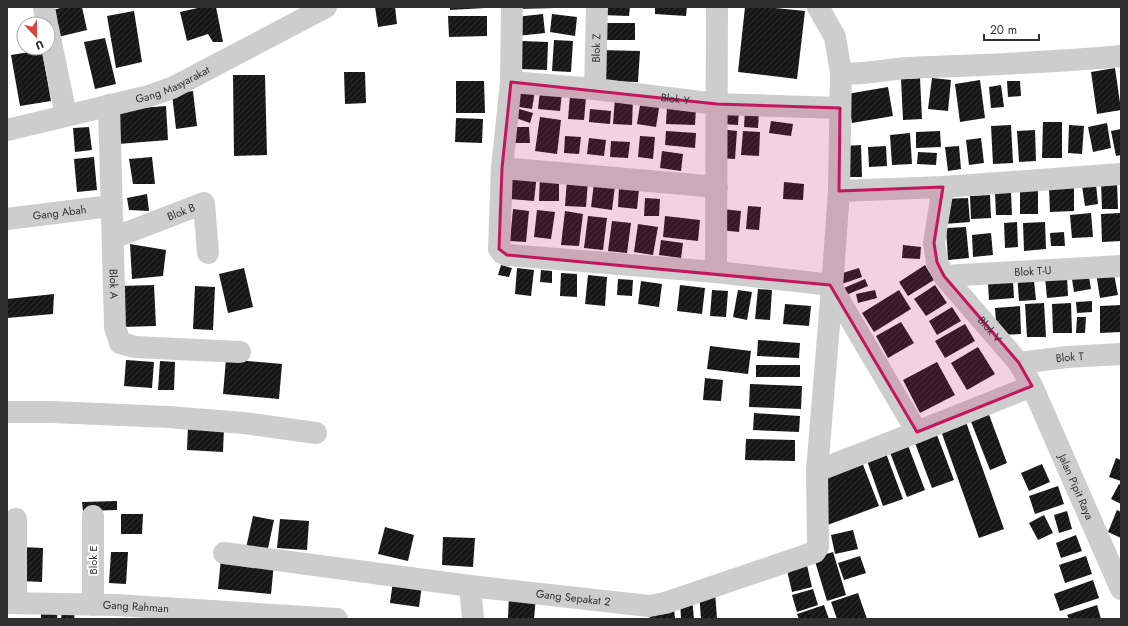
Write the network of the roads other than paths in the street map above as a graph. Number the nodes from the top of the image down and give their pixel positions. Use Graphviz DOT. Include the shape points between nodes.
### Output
graph roads {
  1 [pos="326,7"];
  2 [pos="512,7"];
  3 [pos="596,7"];
  4 [pos="717,7"];
  5 [pos="818,7"];
  6 [pos="54,56"];
  7 [pos="1121,56"];
  8 [pos="841,73"];
  9 [pos="511,82"];
  10 [pos="595,89"];
  11 [pos="718,104"];
  12 [pos="109,105"];
  13 [pos="840,108"];
  14 [pos="66,116"];
  15 [pos="7,130"];
  16 [pos="502,168"];
  17 [pos="1121,174"];
  18 [pos="717,187"];
  19 [pos="943,187"];
  20 [pos="839,191"];
  21 [pos="111,206"];
  22 [pos="7,219"];
  23 [pos="112,238"];
  24 [pos="208,253"];
  25 [pos="1121,266"];
  26 [pos="716,272"];
  27 [pos="944,276"];
  28 [pos="832,286"];
  29 [pos="240,352"];
  30 [pos="1121,354"];
  31 [pos="1019,363"];
  32 [pos="1031,386"];
  33 [pos="7,412"];
  34 [pos="917,432"];
  35 [pos="316,433"];
  36 [pos="817,471"];
  37 [pos="93,516"];
  38 [pos="16,519"];
  39 [pos="224,553"];
  40 [pos="470,586"];
  41 [pos="1121,589"];
  42 [pos="12,603"];
  43 [pos="94,605"];
  44 [pos="38,611"];
  45 [pos="337,619"];
  46 [pos="472,619"];
  1 -- 12 [label="street, Gang Masyarakat" via="172,88"];
  2 -- 9 [label="street"];
  3 -- 10 [label="street, Blok Z"];
  4 -- 11 [label="street"];
  5 -- 8 [label="street" via="835,37"];
  6 -- 14 [label="street"];
  7 -- 8 [label="street" via="1062,62"];
  8 -- 13 [label="street"];
  9 -- 10 [label="street, Blok Y"];
  9 -- 16 [label="street"];
  10 -- 11 [label="street, Blok Y"];
  11 -- 13 [label="street, Blok Y"];
  11 -- 18 [label="street"];
  12 -- 14 [label="street, Gang Masyarakat"];
  12 -- 21 [label="street, Blok A"];
  13 -- 20 [label="street"];
  14 -- 15 [label="street, Gang Masyarakat"];
  16 -- 18 [label="street"];
  16 -- 26 [label="street" via="499,249 502,253"];
  17 -- 19 [label="street"];
  18 -- 26 [label="street"];
  19 -- 20 [label="street"];
  19 -- 27 [label="street, Blok V" via="934,243 937,262"];
  20 -- 28 [label="street"];
  21 -- 22 [label="street, Gang Abah"];
  21 -- 23 [label="street, Blok A"];
  23 -- 24 [label="street, Blok B" via="204,203"];
  23 -- 29 [label="street, Blok A" via="115,327 120,343 135,347"];
  25 -- 27 [label="street, Blok T-U"];
  26 -- 28 [label="street"];
  27 -- 31 [label="street, Blok V"];
  28 -- 34 [label="street"];
  28 -- 36 [label="street"];
  30 -- 31 [label="street, Blok T"];
  31 -- 32 [label="street, Blok V"];
  32 -- 34 [label="street"];
  32 -- 41 [label="street, Jalan Pipit Raya"];
  33 -- 35 [label="street" via="168,417 244,423"];
  34 -- 36 [label="street"];
  36 -- 40 [label="street, Gang Sepakat 2" via="818,547 815,552 656,606"];
  37 -- 43 [label="street, Blok E"];
  38 -- 42 [label="street"];
  39 -- 40 [label="street, Gang Sepakat 2"];
  40 -- 46 [label="street"];
  42 -- 44 [label="street, Gang Rahman"];
  43 -- 44 [label="street, Gang Rahman"];
  43 -- 45 [label="street, Gang Rahman"];
}
